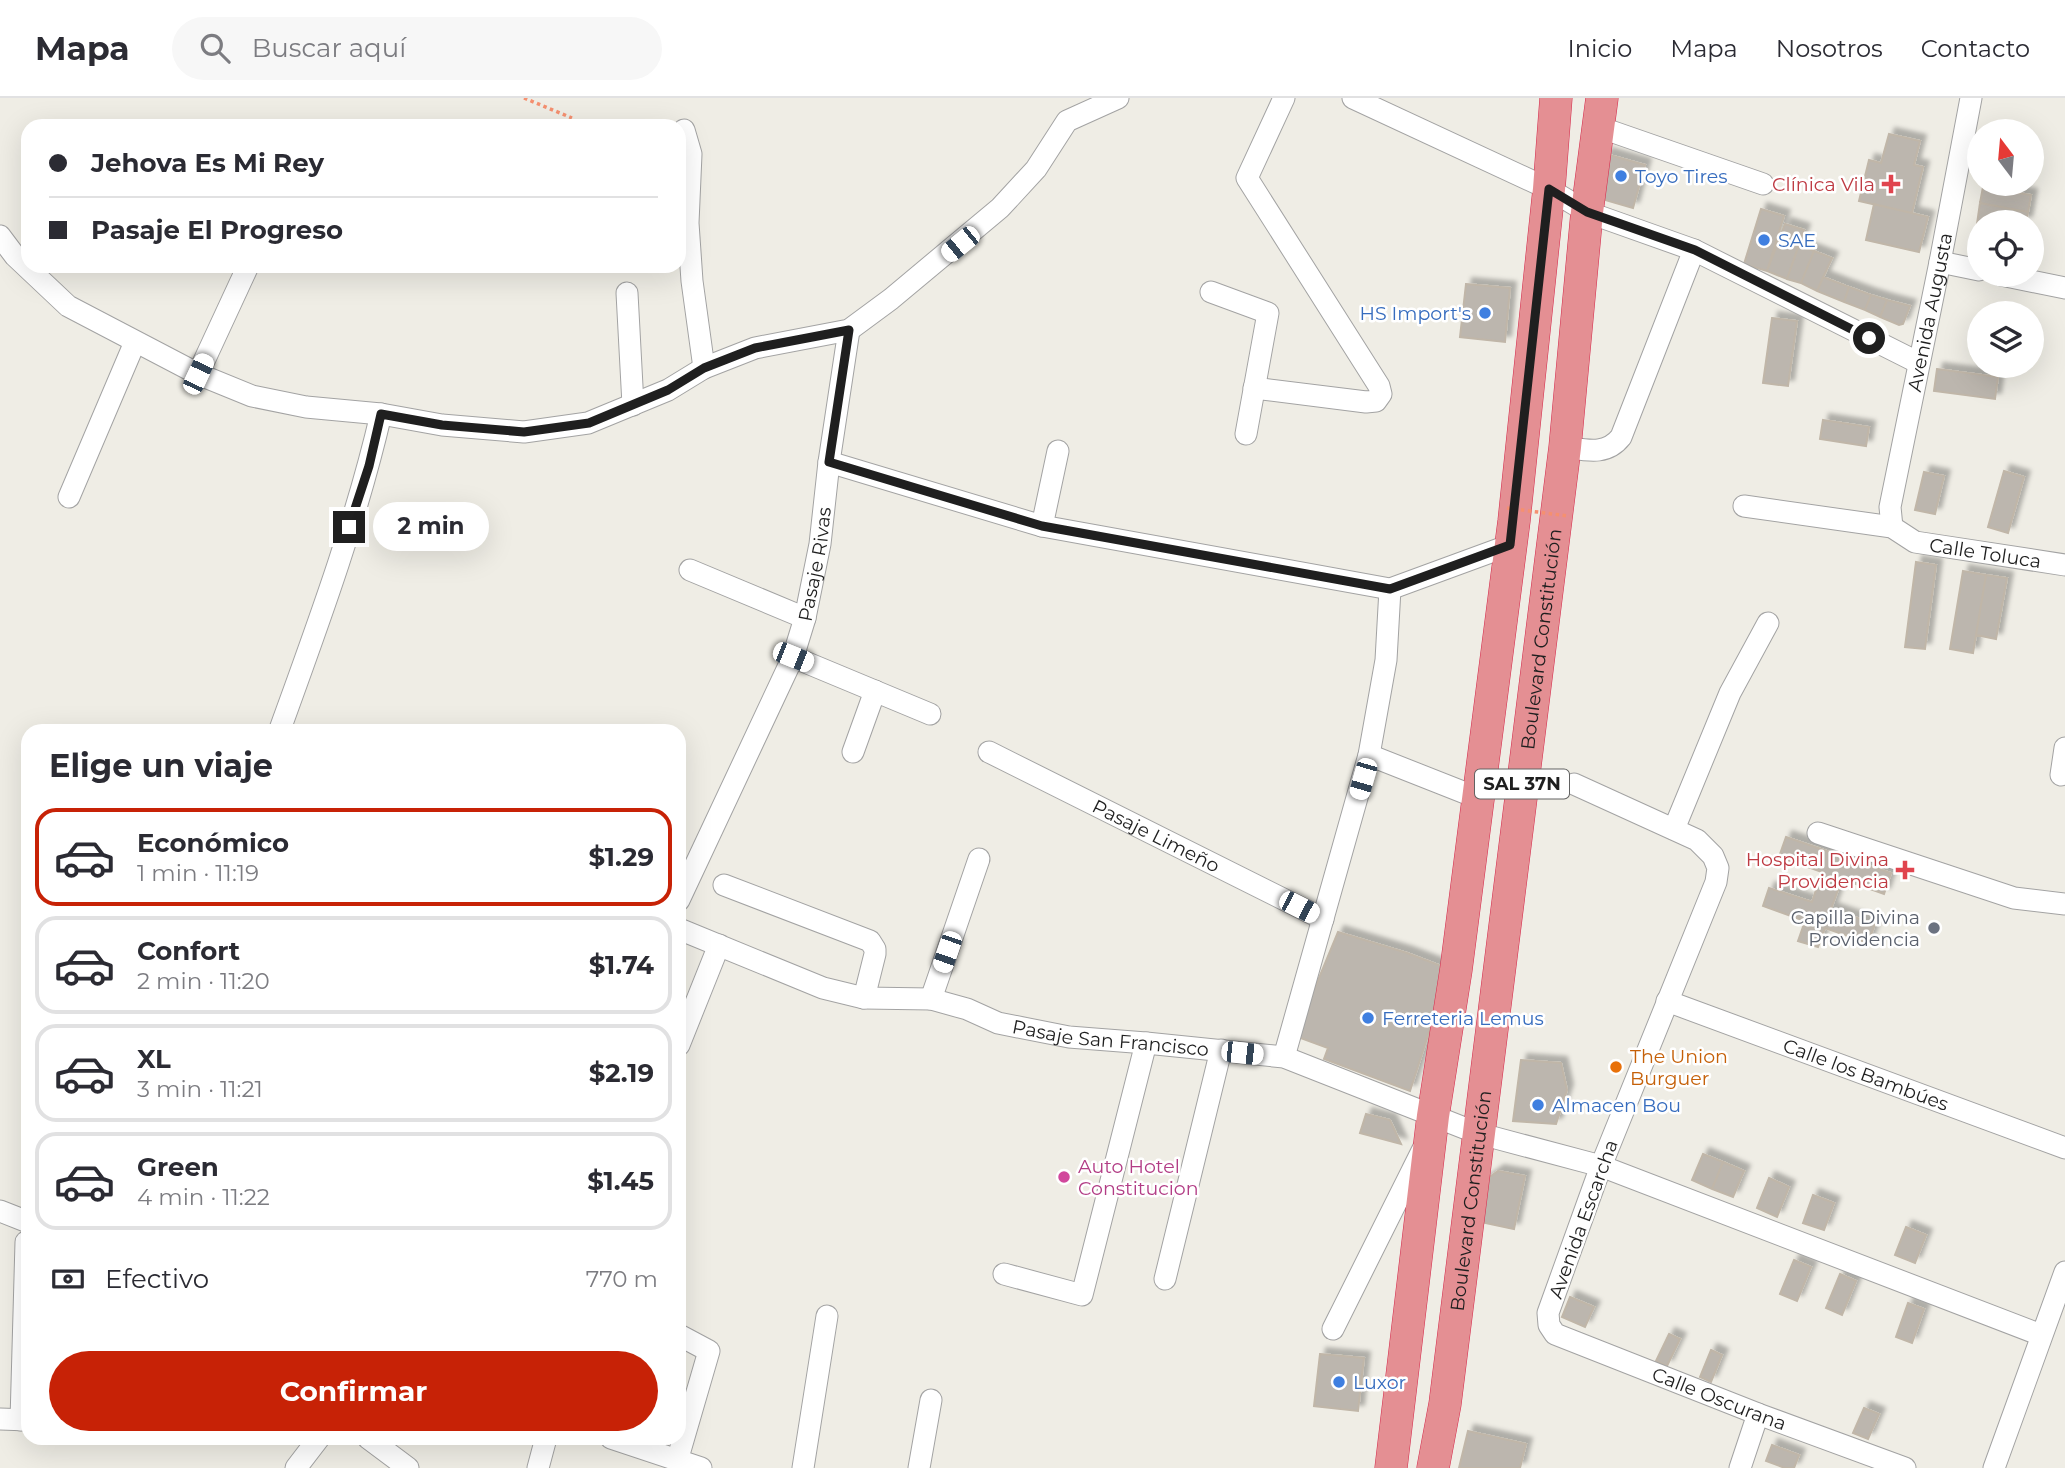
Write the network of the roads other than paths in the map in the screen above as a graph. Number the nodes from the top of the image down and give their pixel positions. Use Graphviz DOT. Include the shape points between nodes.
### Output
graph roads {
  1 [pos="1118,98"];
  2 [pos="1284,98"];
  3 [pos="1353,98"];
  4 [pos="1556,98"];
  5 [pos="1971,98"];
  6 [pos="1601,112"];
  7 [pos="686,137"];
  8 [pos="1763,184"];
  9 [pos="1549,189"];
  10 [pos="1587,212"];
  11 [pos="0,236"];
  12 [pos="1695,250"];
  13 [pos="21,262"];
  14 [pos="1940,262"];
  15 [pos="1967,268"];
  16 [pos="33,273"];
  17 [pos="245,273"];
  18 [pos="2044,284"];
  19 [pos="2065,288"];
  20 [pos="1211,292"];
  21 [pos="626,293"];
  22 [pos="849,330"];
  23 [pos="135,342"];
  24 [pos="1919,363"];
  25 [pos="704,368"];
  26 [pos="198,374"];
  27 [pos="1254,388"];
  28 [pos="633,405"];
  29 [pos="381,414"];
  30 [pos="1245,434"];
  31 [pos="1565,447"];
  32 [pos="1058,451"];
  33 [pos="829,462"];
  34 [pos="69,497"];
  35 [pos="1744,506"];
  36 [pos="1042,526"];
  37 [pos="1892,527"];
  38 [pos="1510,545"];
  39 [pos="2065,565"];
  40 [pos="690,570"];
  41 [pos="1390,589"];
  42 [pos="805,618"];
  43 [pos="1768,623"];
  44 [pos="793,657"];
  45 [pos="875,691"];
  46 [pos="930,714"];
  47 [pos="282,724"];
  48 [pos="2065,748"];
  49 [pos="852,752"];
  50 [pos="989,752"];
  51 [pos="1369,755"];
  52 [pos="2061,775"];
  53 [pos="1574,784"];
  54 [pos="1478,797"];
  55 [pos="1674,830"];
  56 [pos="1818,833"];
  57 [pos="979,859"];
  58 [pos="686,884"];
  59 [pos="724,885"];
  60 [pos="2065,904"];
  61 [pos="1323,919"];
  62 [pos="686,932"];
  63 [pos="719,946"];
  64 [pos="864,998"];
  65 [pos="931,999"];
  66 [pos="1667,1001"];
  67 [pos="686,1028"];
  68 [pos="1146,1043"];
  69 [pos="1221,1051"];
  70 [pos="1284,1057"];
  71 [pos="1432,1125"];
  72 [pos="1477,1133"];
  73 [pos="2065,1148"];
  74 [pos="1601,1166"];
  75 [pos="0,1211"];
  76 [pos="21,1227"];
  77 [pos="2065,1272"];
  78 [pos="1004,1274"];
  79 [pos="1165,1279"];
  80 [pos="1548,1313"];
  81 [pos="827,1316"];
  82 [pos="1333,1329"];
  83 [pos="21,1335"];
  84 [pos="2041,1335"];
  85 [pos="686,1339"];
  86 [pos="931,1400"];
  87 [pos="1758,1414"];
  88 [pos="16,1420"];
  89 [pos="686,1430"];
  90 [pos="313,1445"];
  91 [pos="378,1445"];
  92 [pos="543,1445"];
  93 [pos="631,1445"];
  94 [pos="682,1445"];
  95 [pos="677,1461"];
  96 [pos="296,1468"];
  97 [pos="408,1468"];
  98 [pos="538,1468"];
  99 [pos="701,1468"];
  100 [pos="803,1468"];
  101 [pos="919,1468"];
  102 [pos="1391,1468"];
  103 [pos="1433,1468"];
  104 [pos="1740,1468"];
  105 [pos="1905,1468"];
  106 [pos="1994,1468"];
  1 -- 22 [label="street" via="1067,121 1036,169 1000,208"];
  2 -- 27 [label="street" via="1247,178 1381,394 1376,401 1366,402"];
  3 -- 9 [label="street"];
  4 -- 9 [label="highway, SAL 37N"];
  5 -- 14 [label="street, Avenida Augusta"];
  6 -- 8 [label="street"];
  6 -- 10 [label="highway, Boulevard Constitución / SAL 37N"];
  7 -- 25 [label="street" via="691,154 688,223 692,281"];
  9 -- 10 [label="street"];
  9 -- 38 [label="highway, SAL 37N"];
  10 -- 12 [label="street"];
  10 -- 31 [label="highway, Boulevard Constitución / SAL 37N"];
  11 -- 13 [label="street"];
  12 -- 24 [label="street"];
  12 -- 31 [label="street" via="1621,437 1594,452"];
  14 -- 15 [label="street"];
  14 -- 24 [label="street, Avenida Augusta"];
  16 -- 23 [label="street" via="68,306"];
  17 -- 26 [label="street"];
  18 -- 19 [label="street"];
  20 -- 27 [label="street" via="1268,313"];
  21 -- 28 [label="street"];
  22 -- 25 [label="street" via="755,348"];
  22 -- 33 [label="street, Pasaje Rivas"];
  23 -- 26 [label="street"];
  23 -- 34 [label="street"];
  24 -- 37 [label="street, Avenida Augusta" via="1890,507"];
  25 -- 28 [label="street"];
  26 -- 29 [label="street" via="252,396 292,405"];
  27 -- 30 [label="street"];
  28 -- 29 [label="street" via="589,423 524,432"];
  29 -- 47 [label="street" via="337,567"];
  31 -- 72 [label="highway, Boulevard Constitución / SAL 37N"];
  32 -- 36 [label="street"];
  33 -- 36 [label="street"];
  33 -- 42 [label="street, Pasaje Rivas" via="820,544"];
  35 -- 37 [label="street, Calle Toluca"];
  36 -- 41 [label="street"];
  37 -- 39 [label="street, Calle Toluca" via="1915,542"];
  38 -- 41 [label="street"];
  38 -- 54 [label="highway, SAL 37N"];
  40 -- 42 [label="street"];
  41 -- 51 [label="street" via="1385,660"];
  42 -- 44 [label="street, Pasaje Rivas"];
  43 -- 55 [label="street" via="1730,694"];
  44 -- 45 [label="street"];
  44 -- 58 [label="street, Pasaje Rivas"];
  45 -- 46 [label="street"];
  45 -- 49 [label="street"];
  48 -- 52 [label="street"];
  50 -- 61 [label="street, Pasaje Limeño"];
  51 -- 54 [label="street"];
  51 -- 61 [label="street"];
  53 -- 55 [label="street"];
  54 -- 71 [label="highway, SAL 37N"];
  55 -- 66 [label="street, Avenida Escarcha" via="1697,840 1718,868"];
  56 -- 60 [label="street" via="2014,898"];
  57 -- 65 [label="street"];
  59 -- 64 [label="street" via="870,941 875,954"];
  61 -- 70 [label="street"];
  62 -- 63 [label="street, Pasaje San Francisco"];
  63 -- 64 [label="street, Pasaje San Francisco" via="823,988"];
  63 -- 67 [label="street"];
  64 -- 65 [label="street, Pasaje San Francisco"];
  65 -- 68 [label="street, Pasaje San Francisco" via="998,1023 1069,1037"];
  66 -- 73 [label="street, Calle los Bambúes"];
  66 -- 74 [label="street, Avenida Escarcha"];
  68 -- 69 [label="street, Pasaje San Francisco"];
  68 -- 78 [label="street" via="1082,1295"];
  69 -- 70 [label="street, Pasaje San Francisco"];
  69 -- 79 [label="street"];
  70 -- 71 [label="street, Pasaje San Francisco"];
  71 -- 72 [label="street, Pasaje San Francisco"];
  71 -- 82 [label="street"];
  71 -- 102 [label="highway, SAL 37N"];
  72 -- 74 [label="street, Pasaje San Francisco"];
  72 -- 103 [label="highway, Boulevard Constitución / SAL 37N" via="1445,1404"];
  74 -- 80 [label="street, Avenida Escarcha"];
  74 -- 84 [label="street, Pasaje San Francisco"];
  75 -- 76 [label="street"];
  77 -- 84 [label="street"];
  80 -- 87 [label="street, Calle Oscurana" via="1555,1334"];
  81 -- 100 [label="street"];
  83 -- 88 [label="street"];
  84 -- 106 [label="street"];
  85 -- 89 [label="street" via="709,1351"];
  86 -- 101 [label="street"];
  87 -- 104 [label="street"];
  87 -- 105 [label="street, Calle Oscurana"];
  90 -- 96 [label="street"];
  91 -- 97 [label="street"];
  92 -- 98 [label="street"];
  93 -- 95 [label="street"];
  94 -- 95 [label="street"];
  95 -- 99 [label="street"];
}
